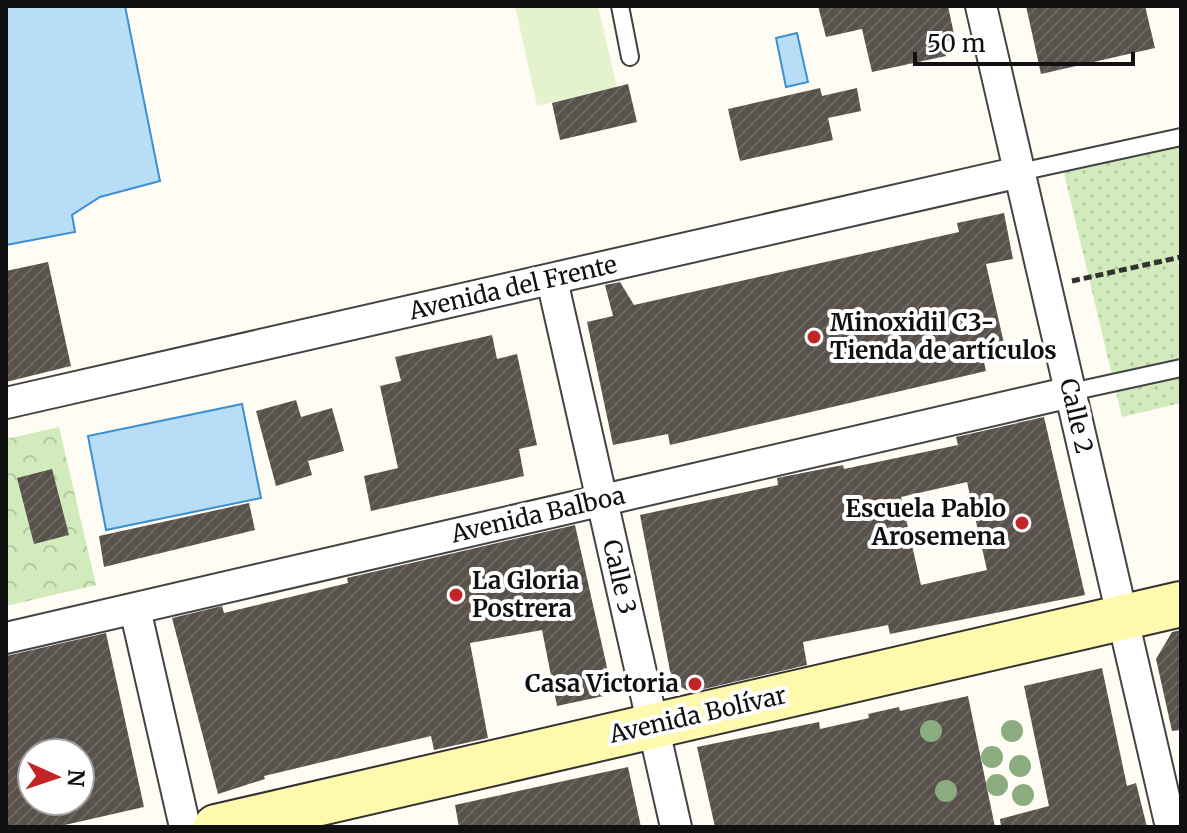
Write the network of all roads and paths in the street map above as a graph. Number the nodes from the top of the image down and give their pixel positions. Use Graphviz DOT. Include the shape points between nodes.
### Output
graph roads {
  1 [pos="620,6"];
  2 [pos="981,6"];
  3 [pos="630,57"];
  4 [pos="1181,137"];
  5 [pos="1020,172"];
  6 [pos="1181,257"];
  7 [pos="552,280"];
  8 [pos="1047,286"];
  9 [pos="1181,368"];
  10 [pos="1071,392"];
  11 [pos="6,403"];
  12 [pos="601,501"];
  13 [pos="1181,604"];
  14 [pos="135,609"];
  15 [pos="1123,617"];
  16 [pos="6,638"];
  17 [pos="653,726"];
  18 [pos="185,827"];
  19 [pos="216,827"];
  20 [pos="676,827"];
  21 [pos="1171,827"];
  1 -- 3 [label="lane"];
  2 -- 5 [label="street, Calle 2"];
  4 -- 5 [label="lane"];
  5 -- 7 [label="street, Avenida del Frente"];
  5 -- 8 [label="street, Calle 2"];
  6 -- 8 [label="path"];
  7 -- 11 [label="street, Avenida del Frente"];
  7 -- 12 [label="street, Calle 3"];
  8 -- 10 [label="street, Calle 2"];
  9 -- 10 [label="lane"];
  10 -- 12 [label="street, Avenida Balboa"];
  10 -- 15 [label="street, Calle 2"];
  12 -- 14 [label="street, Avenida Balboa"];
  12 -- 17 [label="street, Calle 3"];
  13 -- 15 [label="street, Avenida Bolívar"];
  14 -- 16 [label="street, Avenida Balboa"];
  14 -- 18 [label="street"];
  15 -- 17 [label="street, Avenida Bolívar"];
  15 -- 21 [label="street, Calle 2"];
  17 -- 19 [label="street, Avenida Bolívar"];
  17 -- 20 [label="street, Calle 3"];
}
